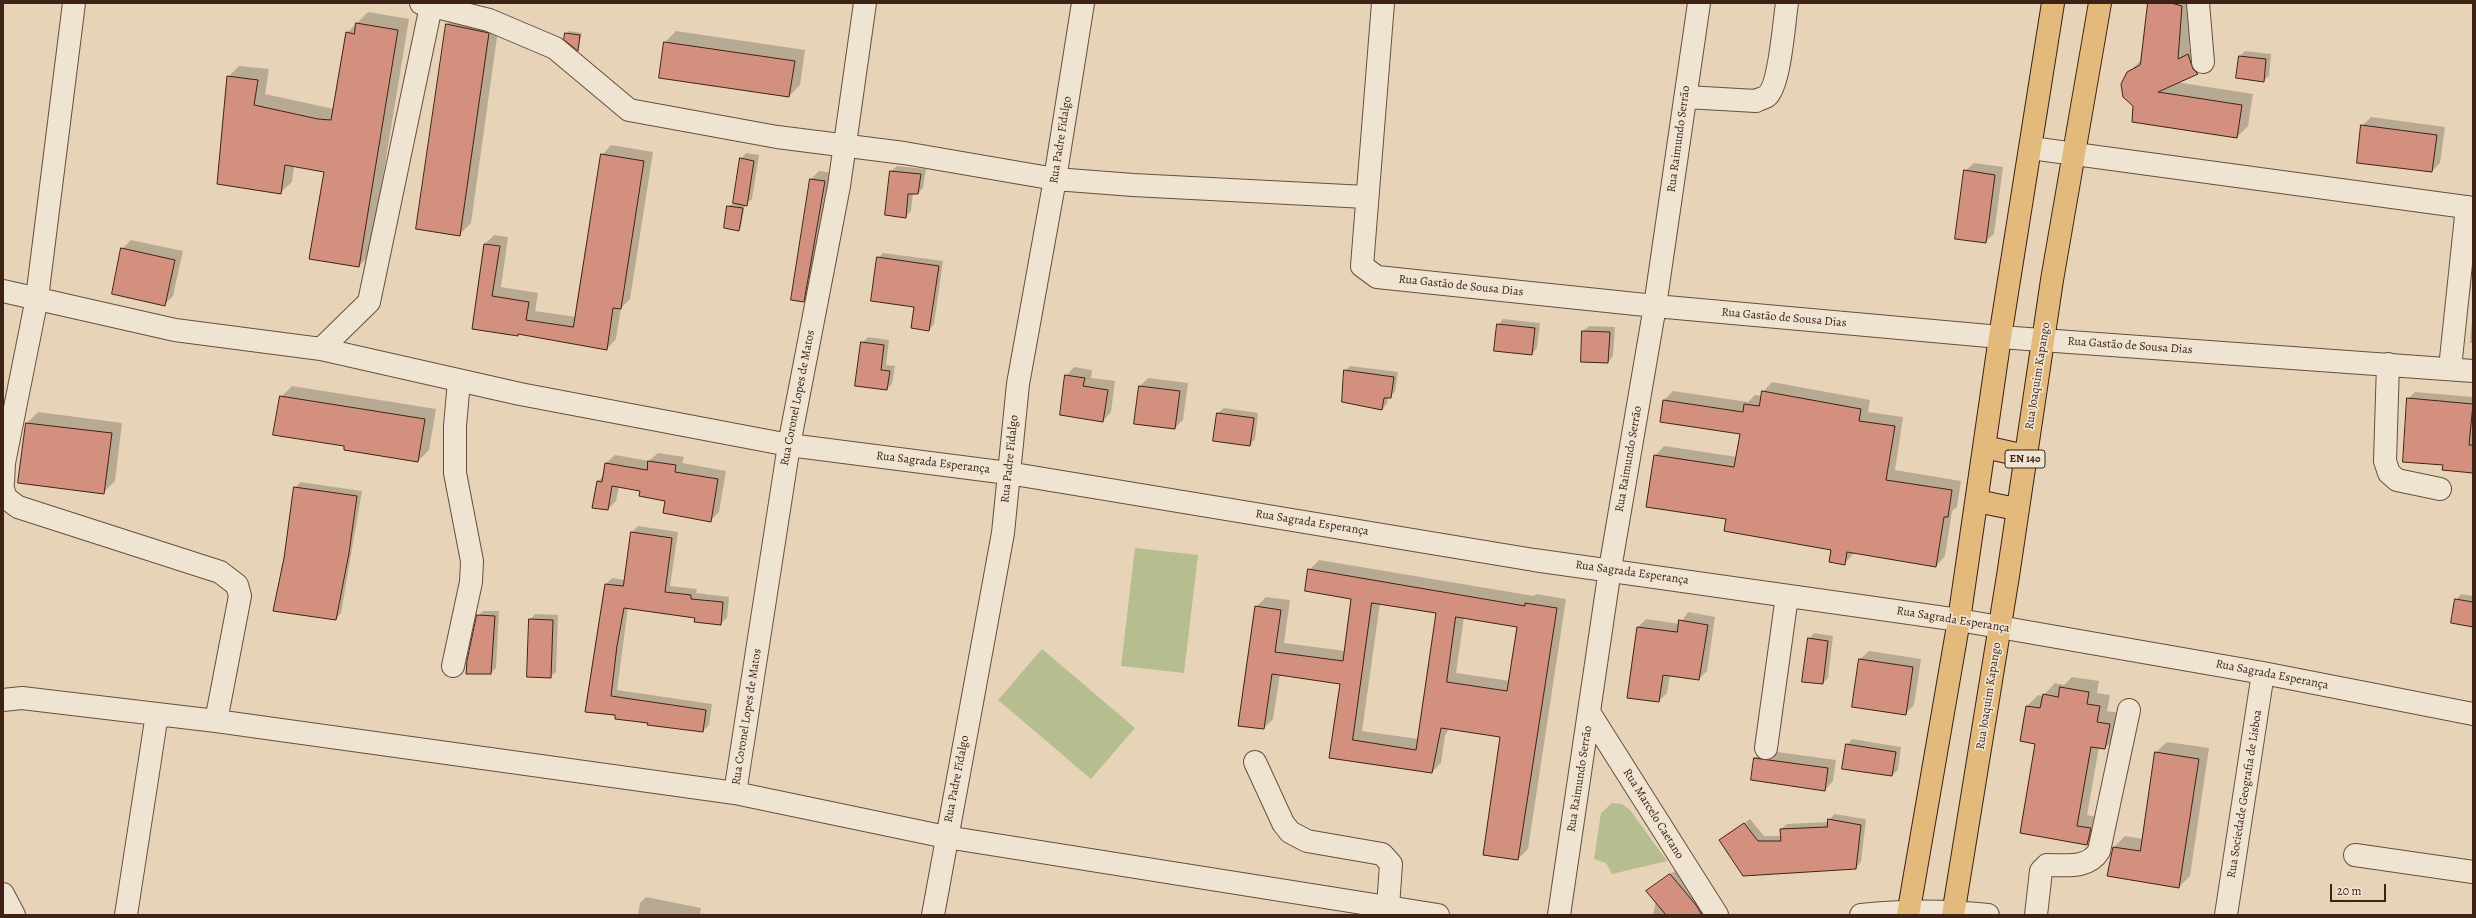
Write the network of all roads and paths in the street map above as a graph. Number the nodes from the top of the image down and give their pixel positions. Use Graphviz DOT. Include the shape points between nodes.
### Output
graph roads {
  1 [pos="74,3"];
  2 [pos="865,3"];
  3 [pos="1083,3"];
  4 [pos="1383,3"];
  5 [pos="1700,3"];
  6 [pos="1787,3"];
  7 [pos="2053,3"];
  8 [pos="2100,3"];
  9 [pos="2198,3"];
  10 [pos="426,4"];
  11 [pos="488,12"];
  12 [pos="2203,62"];
  13 [pos="1686,97"];
  14 [pos="844,145"];
  15 [pos="2031,148"];
  16 [pos="2073,152"];
  17 [pos="1055,179"];
  18 [pos="1366,197"];
  19 [pos="2470,208"];
  20 [pos="3,291"];
  21 [pos="37,298"];
  22 [pos="1655,306"];
  23 [pos="2000,337"];
  24 [pos="2044,340"];
  25 [pos="321,349"];
  26 [pos="2388,364"];
  27 [pos="2450,368"];
  28 [pos="2473,370"];
  29 [pos="459,381"];
  30 [pos="789,445"];
  31 [pos="1985,447"];
  32 [pos="2025,456"];
  33 [pos="1008,473"];
  34 [pos="3,483"];
  35 [pos="3,489"];
  36 [pos="2440,489"];
  37 [pos="1977,501"];
  38 [pos="2016,509"];
  39 [pos="1610,569"];
  40 [pos="1786,596"];
  41 [pos="1960,620"];
  42 [pos="1999,628"];
  43 [pos="453,666"];
  44 [pos="2263,674"];
  45 [pos="3,700"];
  46 [pos="2129,710"];
  47 [pos="157,714"];
  48 [pos="1590,714"];
  49 [pos="2473,714"];
  50 [pos="216,721"];
  51 [pos="1766,748"];
  52 [pos="1255,762"];
  53 [pos="735,793"];
  54 [pos="946,837"];
  55 [pos="2355,855"];
  56 [pos="2473,872"];
  57 [pos="3,894"];
  58 [pos="1322,906"];
  59 [pos="1388,907"];
  60 [pos="1909,912"];
  61 [pos="1953,913"];
  62 [pos="14,915"];
  63 [pos="126,915"];
  64 [pos="933,915"];
  65 [pos="1438,915"];
  66 [pos="1559,915"];
  67 [pos="1717,915"];
  68 [pos="1861,915"];
  69 [pos="1988,915"];
  70 [pos="2036,915"];
  71 [pos="2226,915"];
  1 -- 21 [label="street"];
  2 -- 14 [label="street, Rua Coronel Lopes de Matos"];
  3 -- 17 [label="street, Rua Padre Fidalgo"];
  4 -- 18 [label="street, Rua Gastão de Sousa Dias"];
  5 -- 13 [label="street, Rua Raimundo Serrão"];
  6 -- 13 [label="street" via="1778,66 1773,87 1767,96 1756,101"];
  7 -- 15 [label="main road"];
  8 -- 16 [label="main road, Rua Joaquim Kapango / EN 140"];
  9 -- 12 [label="street"];
  10 -- 11 [label="street"];
  10 -- 25 [label="street" via="369,302"];
  11 -- 14 [label="street" via="554,48 629,110 777,137"];
  13 -- 22 [label="street, Rua Raimundo Serrão"];
  14 -- 17 [label="street"];
  14 -- 30 [label="street, Rua Coronel Lopes de Matos" via="839,186"];
  15 -- 16 [label="street"];
  15 -- 23 [label="main road"];
  16 -- 19 [label="street"];
  16 -- 24 [label="main road, Rua Joaquim Kapango / EN 140"];
  17 -- 18 [label="street"];
  17 -- 33 [label="street, Rua Padre Fidalgo" via="1018,384"];
  18 -- 22 [label="street, Rua Gastão de Sousa Dias" via="1362,266 1377,277"];
  19 -- 27 [label="street"];
  20 -- 21 [label="street, Rua Sagrada Esperança"];
  21 -- 25 [label="street, Rua Sagrada Esperança" via="175,330"];
  21 -- 34 [label="street" via="4,463"];
  22 -- 23 [label="street, Rua Gastão de Sousa Dias"];
  22 -- 39 [label="street, Rua Raimundo Serrão"];
  23 -- 24 [label="street, Rua Gastão de Sousa Dias"];
  23 -- 31 [label="main road"];
  24 -- 26 [label="street, Rua Gastão de Sousa Dias"];
  24 -- 32 [label="main road, Rua Joaquim Kapango / EN 140"];
  25 -- 29 [label="street, Rua Sagrada Esperança"];
  26 -- 27 [label="street, Rua Gastão de Sousa Dias"];
  26 -- 36 [label="street" via="2385,460 2389,474 2397,480"];
  27 -- 28 [label="street, Rua Gastão de Sousa Dias"];
  29 -- 30 [label="street, Rua Sagrada Esperança"];
  29 -- 43 [label="street" via="455,426 455,474 472,561 471,582"];
  30 -- 33 [label="street, Rua Sagrada Esperança"];
  30 -- 53 [label="street, Rua Coronel Lopes de Matos"];
  31 -- 32 [label="main road"];
  31 -- 37 [label="main road"];
  32 -- 38 [label="main road, Rua Joaquim Kapango / EN 140"];
  33 -- 39 [label="street, Rua Sagrada Esperança" via="1534,560"];
  33 -- 54 [label="street, Rua Padre Fidalgo" via="1003,533"];
  35 -- 50 [label="street" via="6,498 18,507 220,572 238,585 240,596"];
  37 -- 38 [label="main road"];
  37 -- 41 [label="main road"];
  38 -- 42 [label="main road, Rua Joaquim Kapango / EN 140"];
  39 -- 40 [label="street, Rua Sagrada Esperança"];
  39 -- 48 [label="street, Rua Raimundo Serrão"];
  40 -- 41 [label="street, Rua Sagrada Esperança"];
  40 -- 51 [label="street"];
  41 -- 42 [label="street, Rua Sagrada Esperança"];
  41 -- 60 [label="main road"];
  42 -- 44 [label="street, Rua Sagrada Esperança"];
  42 -- 61 [label="main road, Rua Joaquim Kapango / EN 140"];
  44 -- 49 [label="street, Rua Sagrada Esperança"];
  44 -- 71 [label="street, Rua Sociedade Geografia de Lisboa"];
  45 -- 47 [label="street" via="22,698"];
  46 -- 70 [label="street" via="2099,851 2086,864 2046,865 2041,871"];
  47 -- 50 [label="street"];
  47 -- 63 [label="street"];
  48 -- 66 [label="street, Rua Raimundo Serrão"];
  48 -- 67 [label="street, Rua Marcelo Caetano"];
  50 -- 53 [label="street"];
  52 -- 59 [label="street" via="1283,824 1290,832 1307,841 1382,854 1387,858 1391,864"];
  53 -- 54 [label="street"];
  54 -- 58 [label="street"];
  54 -- 64 [label="street, Rua Padre Fidalgo"];
  55 -- 56 [label="street"];
  57 -- 62 [label="street"];
  58 -- 59 [label="street"];
  59 -- 65 [label="street"];
  60 -- 61 [label="street"];
  60 -- 68 [label="street"];
  61 -- 69 [label="street"];
}
